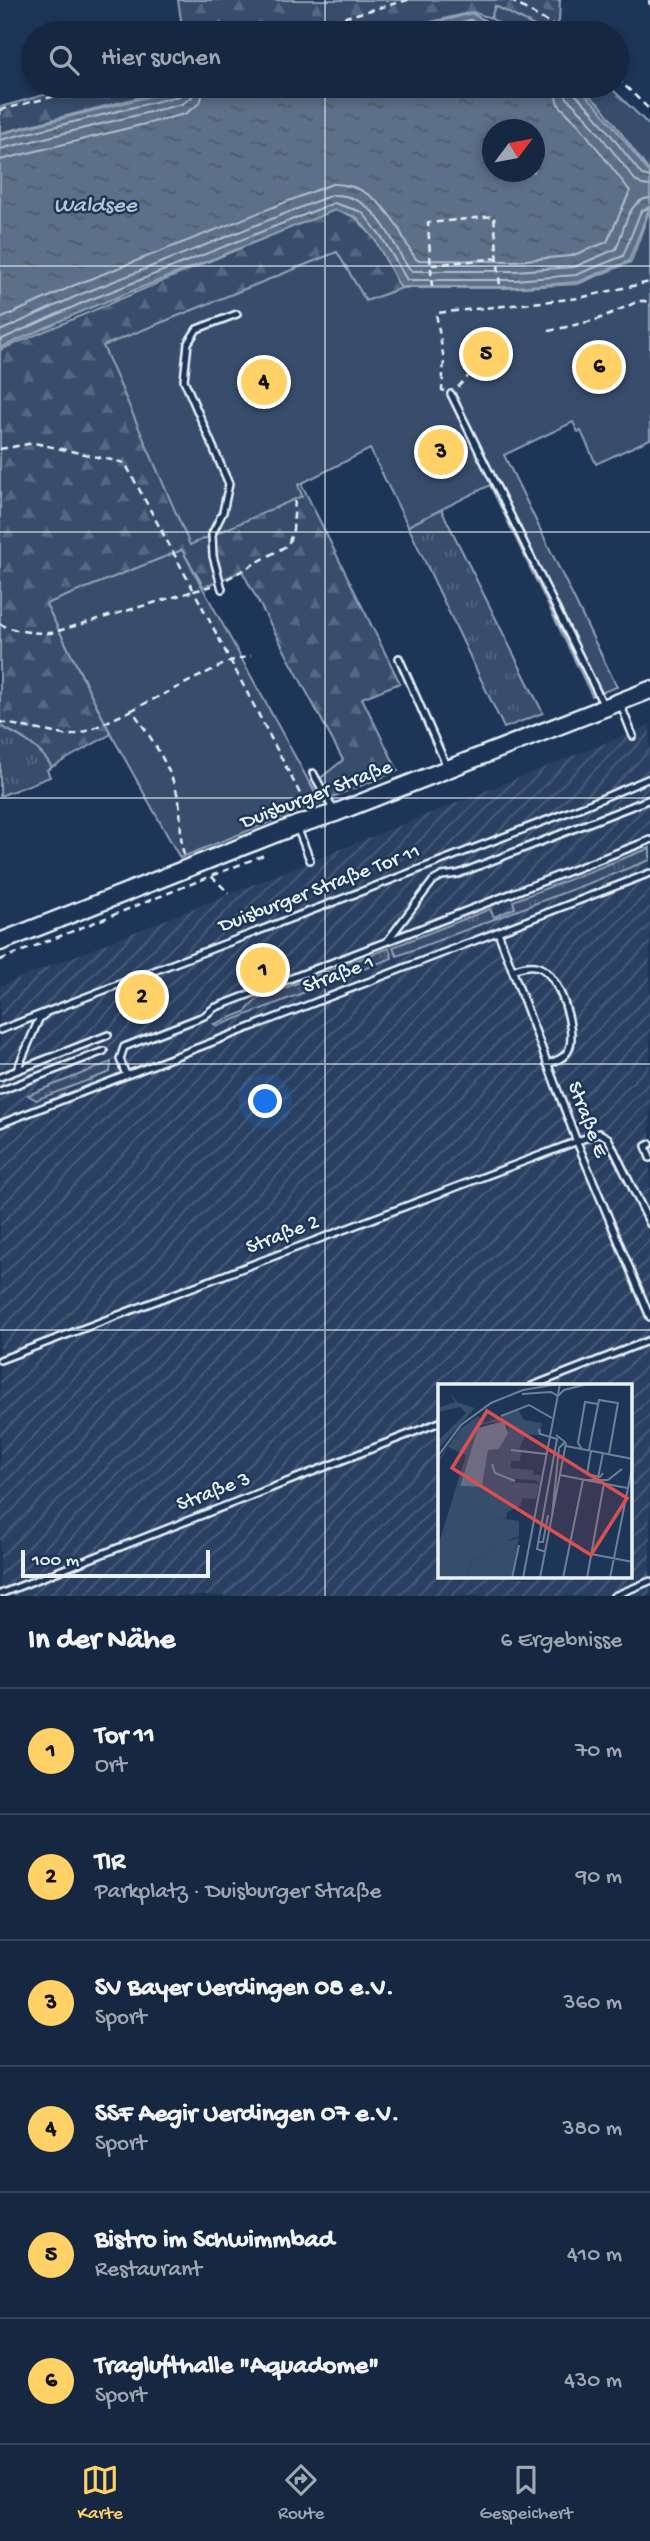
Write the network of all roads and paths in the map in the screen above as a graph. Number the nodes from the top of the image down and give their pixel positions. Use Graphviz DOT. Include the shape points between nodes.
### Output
graph roads {
  1 [pos="408,0"];
  2 [pos="510,0"];
  3 [pos="649,0"];
  4 [pos="650,5"];
  5 [pos="330,21"];
  6 [pos="546,21"];
  7 [pos="629,90"];
  8 [pos="48,98"];
  9 [pos="0,110"];
  10 [pos="650,110"];
  11 [pos="498,258"];
  12 [pos="431,265"];
  13 [pos="650,282"];
  14 [pos="432,287"];
  15 [pos="500,287"];
  16 [pos="650,306"];
  17 [pos="237,314"];
  18 [pos="549,331"];
  19 [pos="478,366"];
  20 [pos="451,394"];
  21 [pos="0,449"];
  22 [pos="295,499"];
  23 [pos="221,586"];
  24 [pos="194,592"];
  25 [pos="0,624"];
  26 [pos="251,656"];
  27 [pos="400,658"];
  28 [pos="230,661"];
  29 [pos="650,690"];
  30 [pos="612,704"];
  31 [pos="132,710"];
  32 [pos="0,722"];
  33 [pos="633,736"];
  34 [pos="448,768"];
  35 [pos="313,773"];
  36 [pos="650,779"];
  37 [pos="650,799"];
  38 [pos="309,810"];
  39 [pos="335,813"];
  40 [pos="297,825"];
  41 [pos="650,841"];
  42 [pos="185,858"];
  43 [pos="310,860"];
  44 [pos="650,873"];
  45 [pos="211,876"];
  46 [pos="229,893"];
  47 [pos="498,932"];
  48 [pos="388,940"];
  49 [pos="0,942"];
  50 [pos="512,970"];
  51 [pos="47,1012"];
  52 [pos="0,1030"];
  53 [pos="108,1035"];
  54 [pos="104,1051"];
  55 [pos="547,1064"];
  56 [pos="17,1070"];
  57 [pos="126,1075"];
  58 [pos="0,1077"];
  59 [pos="0,1091"];
  60 [pos="0,1124"];
  61 [pos="577,1142"];
  62 [pos="650,1144"];
  63 [pos="650,1158"];
  64 [pos="650,1224"];
  65 [pos="650,1317"];
  66 [pos="650,1340"];
  67 [pos="0,1360"];
  68 [pos="537,1384"];
  69 [pos="438,1423"];
  70 [pos="650,1581"];
  71 [pos="13,1589"];
  72 [pos="0,1594"];
  73 [pos="16,1596"];
  74 [pos="614,1596"];
  1 -- 5 [label="path"];
  2 -- 6 [label="path"];
  3 -- 4 [label="path"];
  7 -- 10 [label="path"];
  8 -- 9 [label="path"];
  11 -- 12 [label="path"];
  11 -- 12 [label="path" via="495,216 484,217 428,223"];
  11 -- 15 [label="path"];
  12 -- 14 [label="path"];
  13 -- 20 [label="path" via="579,298 436,313 444,360 442,390"];
  16 -- 18 [label="path" via="639,301 596,320"];
  17 -- 23 [label="lane" via="197,329 188,344 184,380 229,484 212,534"];
  19 -- 20 [label="path"];
  20 -- 30 [label="lane"];
  21 -- 24 [label="path" via="34,443 125,463"];
  22 -- 23 [label="path" via="288,545"];
  23 -- 24 [label="path"];
  24 -- 25 [label="path" via="51,632 33,633"];
  24 -- 28 [label="path"];
  26 -- 28 [label="path"];
  27 -- 34 [label="lane"];
  28 -- 31 [label="path"];
  28 -- 38 [label="path"];
  29 -- 30 [label="main road, Duisburger Straße"];
  30 -- 33 [label="lane"];
  30 -- 34 [label="main road, Duisburger Straße"];
  31 -- 32 [label="path" via="68,736"];
  31 -- 42 [label="path" via="175,787"];
  34 -- 39 [label="main road, Duisburger Straße"];
  35 -- 39 [label="lane"];
  36 -- 51 [label="lane, Duisburger Straße Tor 11"];
  37 -- 48 [label="lane" via="458,874 442,876 433,881"];
  39 -- 40 [label="main road, Duisburger Straße"];
  40 -- 43 [label="lane"];
  40 -- 49 [label="main road, Duisburger Straße"];
  41 -- 48 [label="lane"];
  44 -- 47 [label="lane, Straße 1"];
  45 -- 46 [label="path"];
  47 -- 50 [label="lane, Straße E"];
  47 -- 57 [label="lane, Straße 1"];
  48 -- 57 [label="lane" via="124,1047 120,1059"];
  50 -- 55 [label="lane, Straße E"];
  50 -- 55 [label="lane" via="540,967 558,989 572,1037 564,1056"];
  51 -- 52 [label="lane, Duisburger Straße Tor 11"];
  51 -- 56 [label="lane" via="39,1019"];
  53 -- 56 [label="lane"];
  54 -- 59 [label="lane"];
  55 -- 61 [label="lane, Straße E"];
  56 -- 58 [label="lane"];
  57 -- 60 [label="lane, Straße 1"];
  61 -- 64 [label="lane, Straße 2" via="599,1133 608,1138"];
  61 -- 65 [label="lane, Straße E"];
  61 -- 67 [label="lane, Straße 2"];
  62 -- 63 [label="lane" via="646,1146"];
  66 -- 68 [label="lane"];
  69 -- 71 [label="lane, Straße 3"];
  70 -- 74 [label="lane"];
  71 -- 72 [label="lane, Straße 3"];
  71 -- 73 [label="lane"];
}
